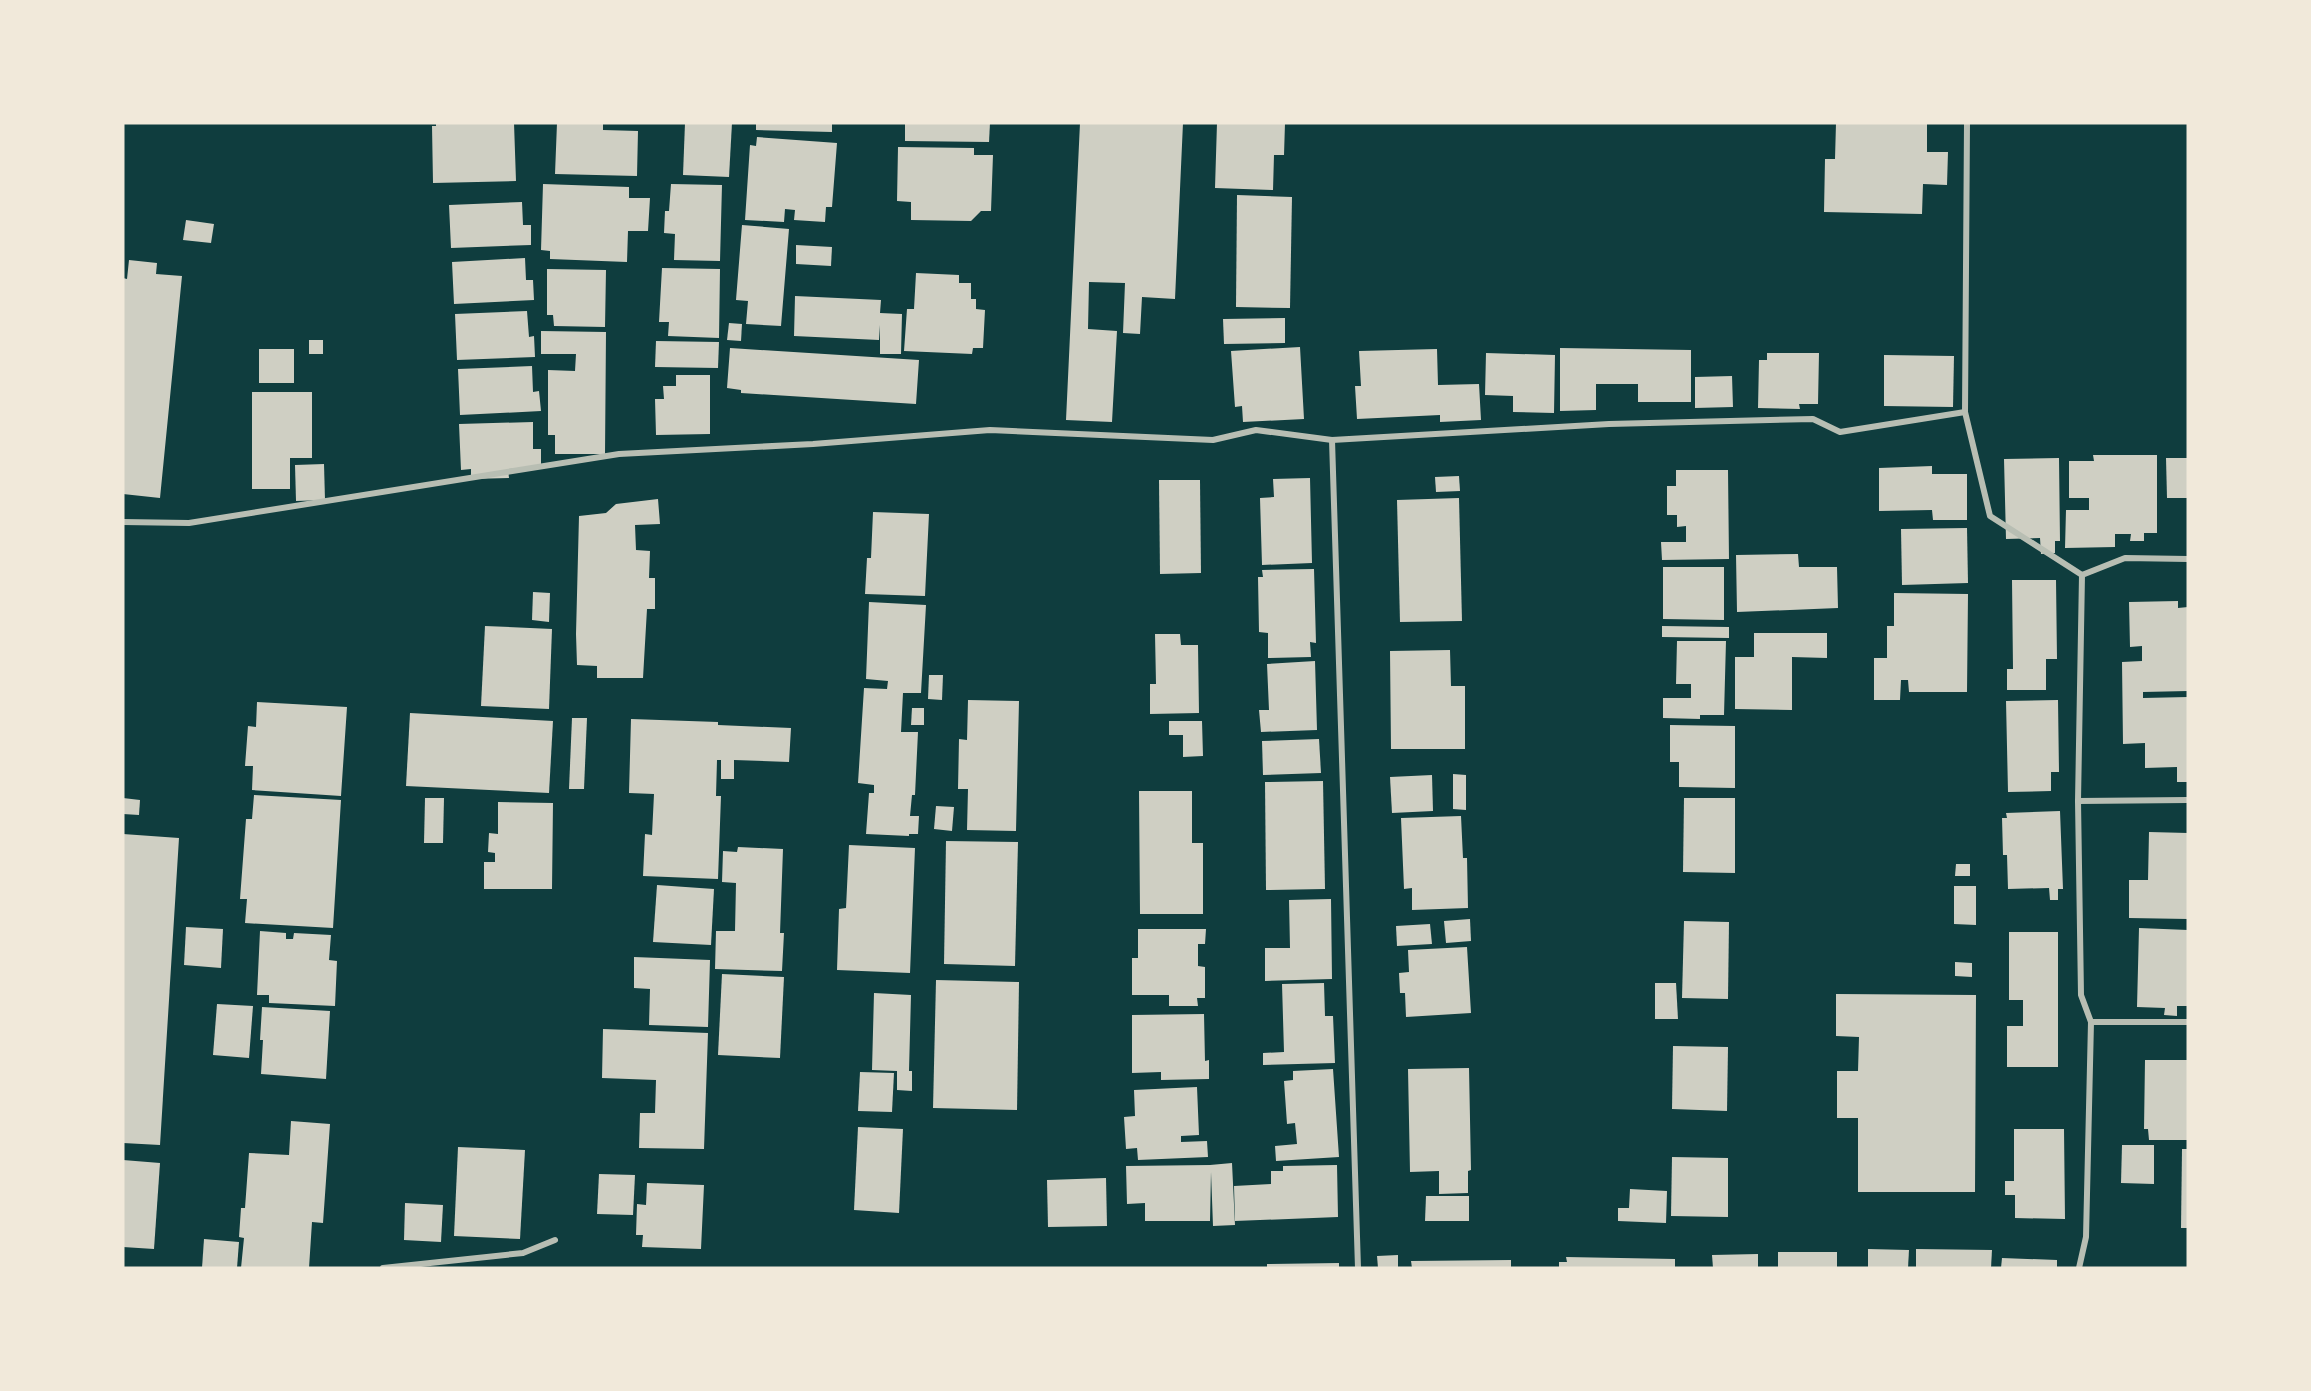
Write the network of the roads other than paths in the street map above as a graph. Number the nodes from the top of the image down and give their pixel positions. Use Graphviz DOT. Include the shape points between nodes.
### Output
graph roads {
  1 [pos="1967,123"];
  2 [pos="1965,412"];
  3 [pos="1332,440"];
  4 [pos="123,522"];
  5 [pos="2188,559"];
  6 [pos="2082,575"];
  7 [pos="2188,800"];
  8 [pos="2078,801"];
  9 [pos="2091,1022"];
  10 [pos="2188,1023"];
  11 [pos="555,1240"];
  12 [pos="383,1268"];
  13 [pos="1358,1268"];
  14 [pos="2079,1268"];
  1 -- 2 [label="street"];
  2 -- 3 [label="street" via="1840,432 1813,419 1608,424"];
  2 -- 6 [label="street" via="1990,516"];
  3 -- 4 [label="street" via="1256,430 1213,440 990,430 619,454 189,522"];
  3 -- 13 [label="street"];
  5 -- 6 [label="street" via="2125,558"];
  6 -- 8 [label="street"];
  7 -- 8 [label="street"];
  8 -- 9 [label="street" via="2081,995"];
  9 -- 10 [label="street"];
  9 -- 14 [label="street" via="2086,1237"];
  11 -- 12 [label="street" via="523,1253"];
}
